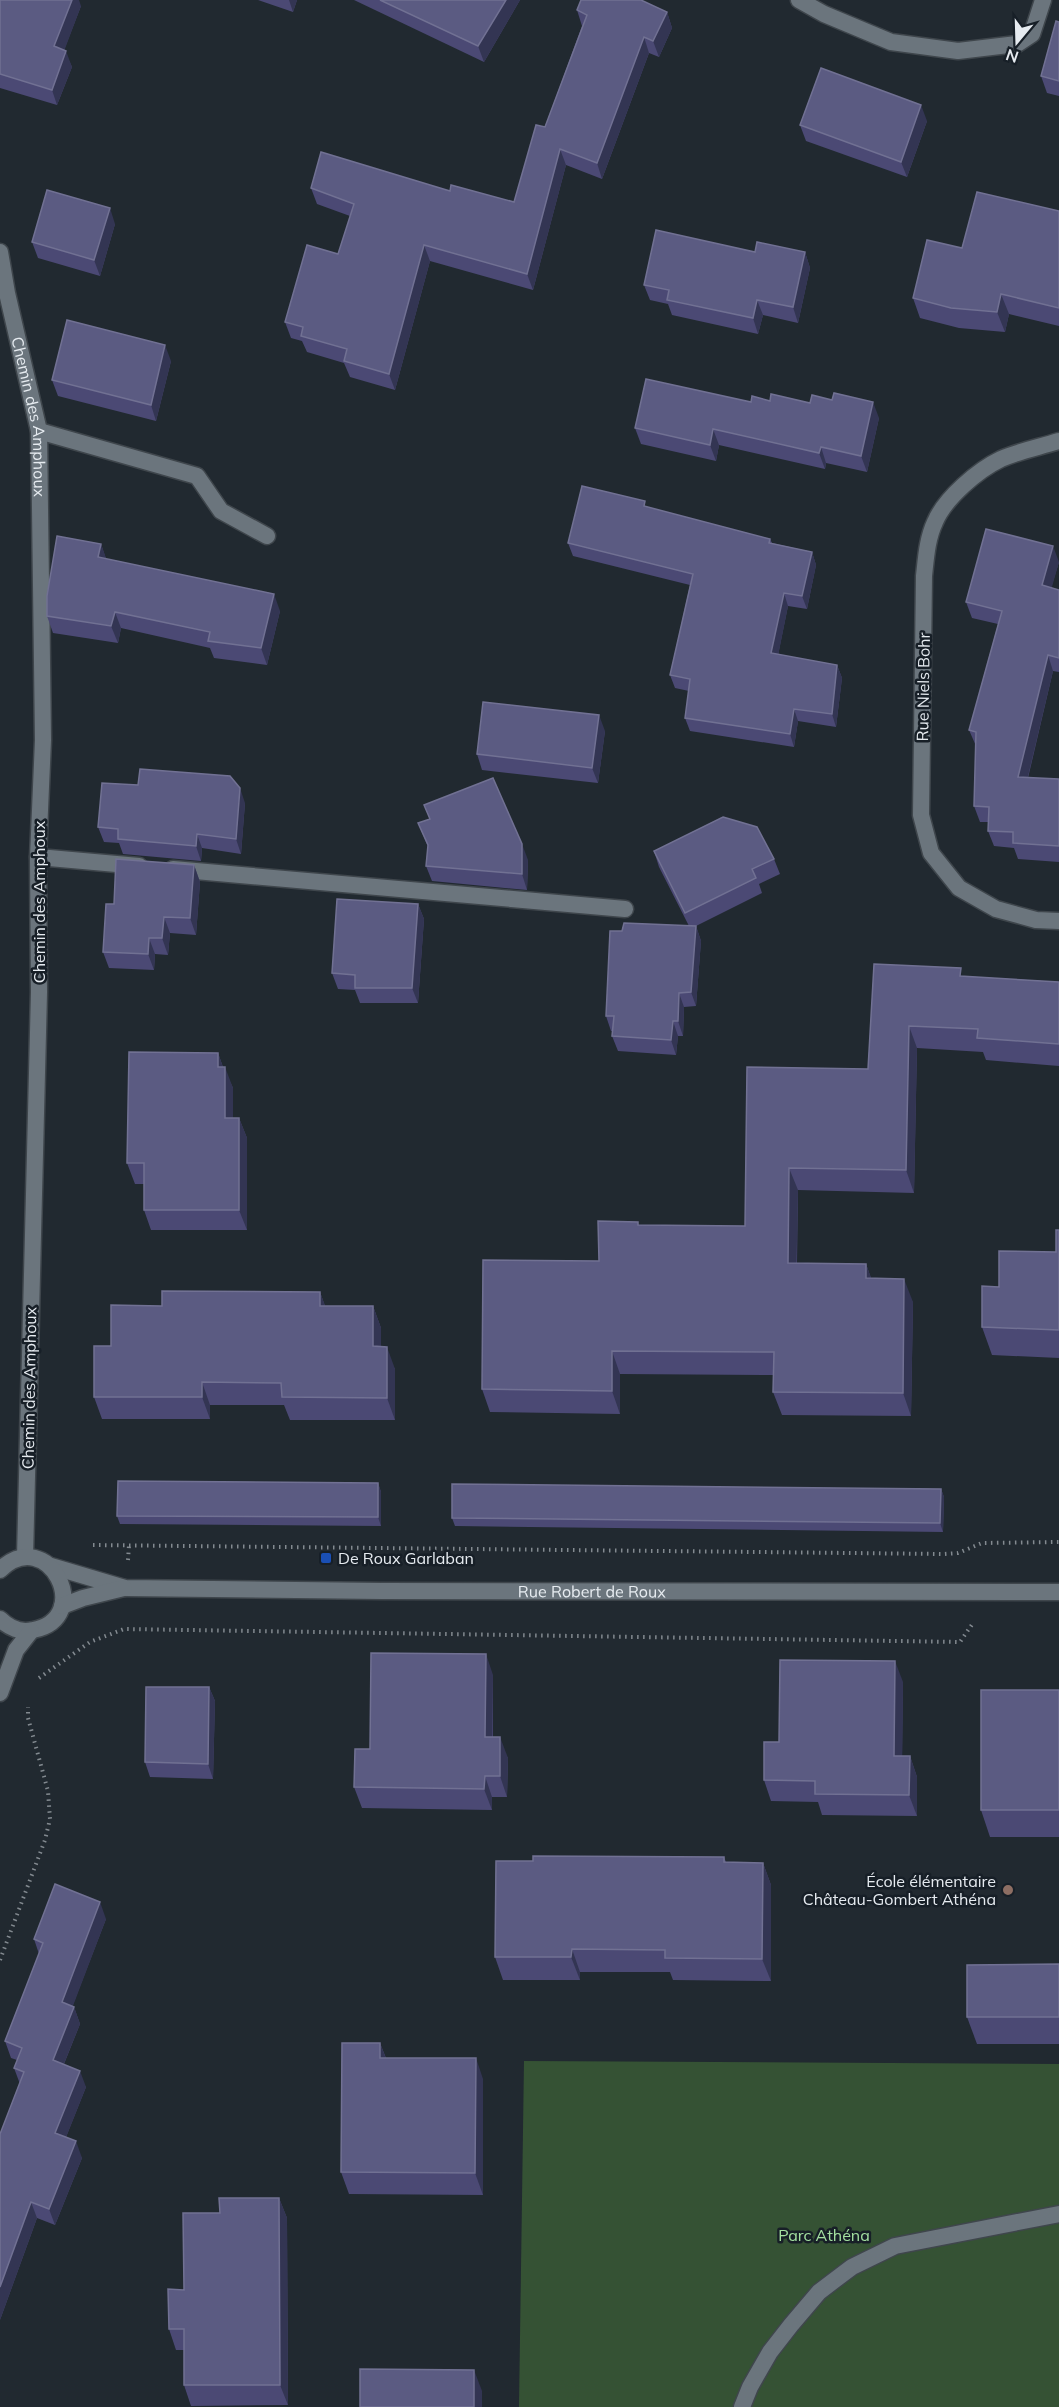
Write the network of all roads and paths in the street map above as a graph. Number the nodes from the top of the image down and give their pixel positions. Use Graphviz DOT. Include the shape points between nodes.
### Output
graph roads {
  1 [pos="799,0"];
  2 [pos="1043,0"];
  3 [pos="0,252"];
  4 [pos="39,431"];
  5 [pos="1059,441"];
  6 [pos="267,536"];
  7 [pos="38,857"];
  8 [pos="625,909"];
  9 [pos="1059,921"];
  10 [pos="1059,1542"];
  11 [pos="87,1545"];
  12 [pos="25,1557"];
  13 [pos="51,1566"];
  14 [pos="0,1569"];
  15 [pos="125,1588"];
  16 [pos="994,1592"];
  17 [pos="1059,1592"];
  18 [pos="62,1606"];
  19 [pos="0,1619"];
  20 [pos="31,1631"];
  21 [pos="36,1683"];
  22 [pos="0,1693"];
  23 [pos="28,1704"];
  24 [pos="0,1960"];
  25 [pos="1059,2214"];
  26 [pos="742,2407"];
  1 -- 2 [label="street" via="891,42 957,51 1017,45 1032,34"];
  3 -- 4 [label="street, Chemin des Amphoux"];
  4 -- 6 [label="street" via="196,476 221,511"];
  4 -- 7 [label="street, Chemin des Amphoux" via="43,740"];
  5 -- 9 [label="street, Rue Niels Bohr" via="1003,458 978,472 935,520 924,576 921,815 931,853 959,888 996,909 1036,920"];
  7 -- 8 [label="street"];
  7 -- 12 [label="street, Chemin des Amphoux" via="39,992"];
  10 -- 11 [label="path" via="982,1543 951,1554"];
  12 -- 13 [label="street, Rue Robert de Roux"];
  12 -- 14 [label="street"];
  13 -- 15 [label="street, Rue Robert de Roux"];
  13 -- 18 [label="street" via="62,1584"];
  15 -- 16 [label="street, Rue Robert de Roux"];
  15 -- 18 [label="street, Rue Robert de Roux"];
  16 -- 17 [label="street, Rue Robert de Roux"];
  16 -- 21 [label="path" via="960,1642 124,1629 90,1642 40,1676"];
  18 -- 20 [label="street" via="45,1627"];
  19 -- 20 [label="street" via="18,1630"];
  20 -- 22 [label="street" via="16,1650"];
  23 -- 24 [label="path" via="28,1718 48,1791 50,1819"];
  25 -- 26 [label="street" via="895,2246 852,2267 819,2292 791,2325 770,2352"];
}
